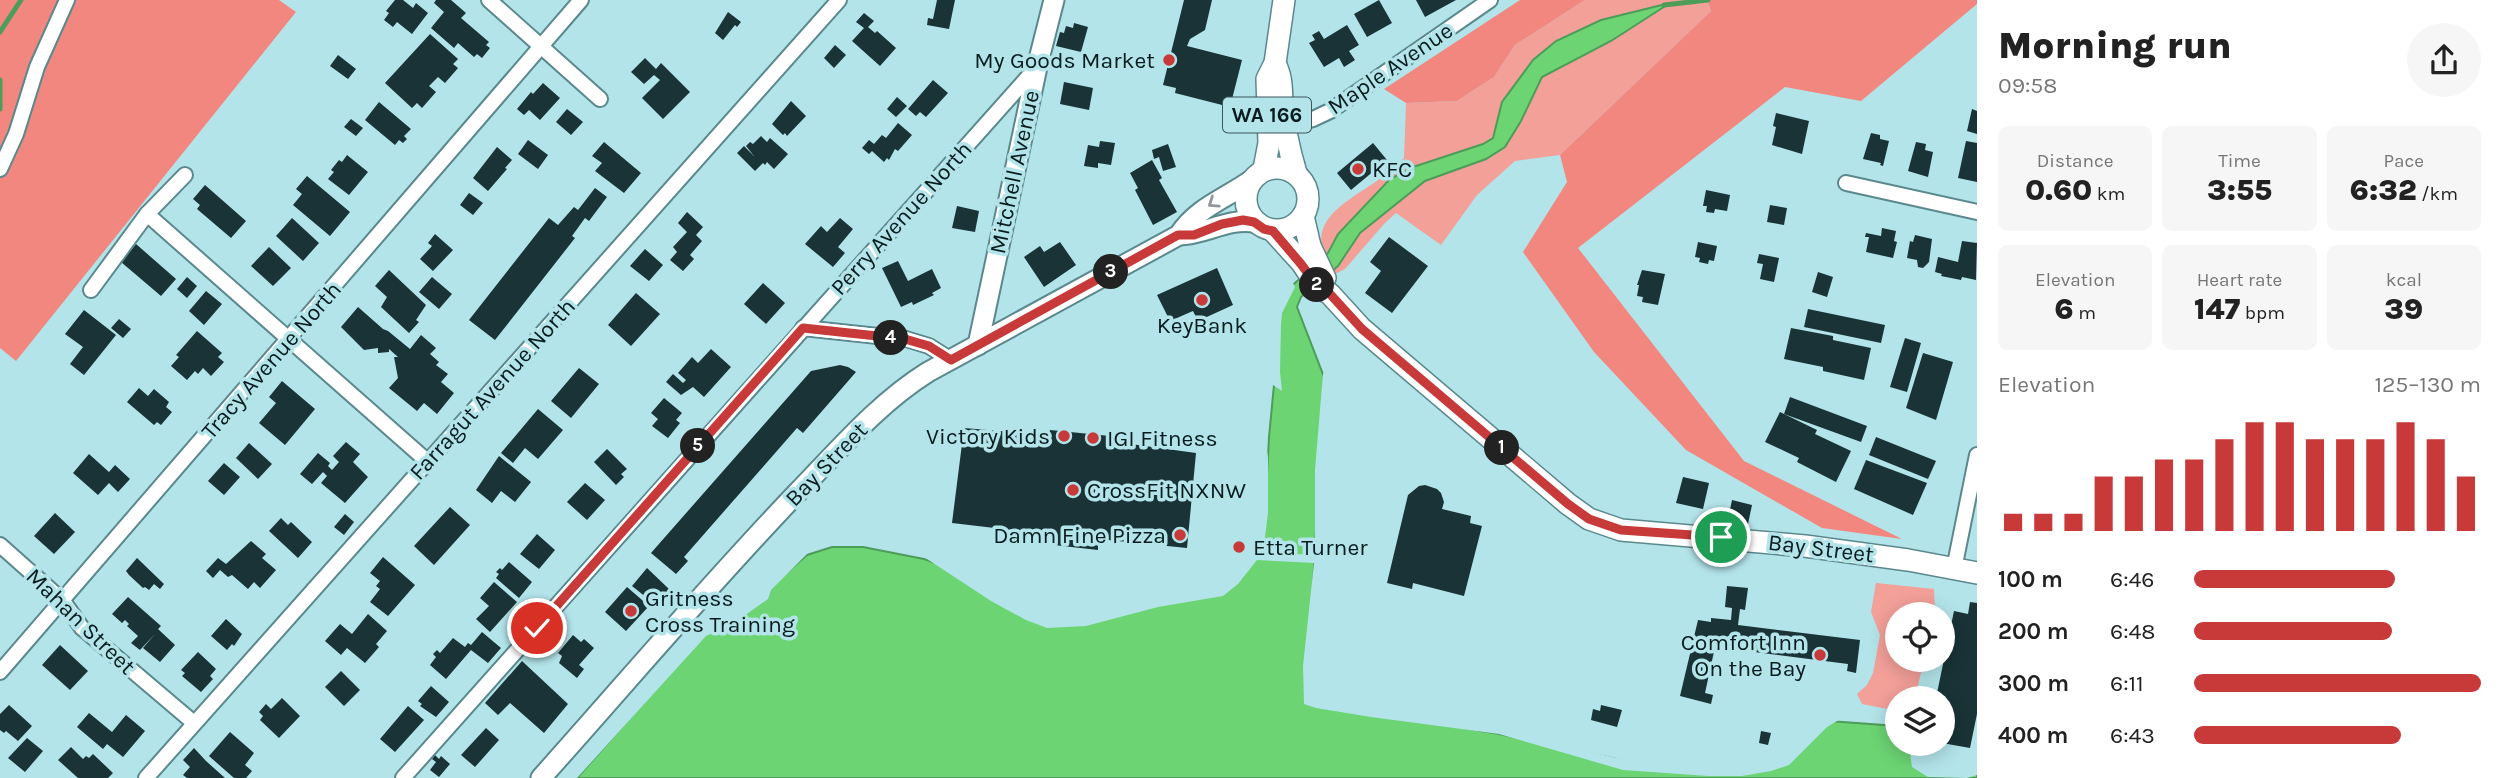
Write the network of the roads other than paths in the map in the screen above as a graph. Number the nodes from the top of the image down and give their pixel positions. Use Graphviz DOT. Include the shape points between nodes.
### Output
graph roads {
  1 [pos="67,0"];
  2 [pos="489,0"];
  3 [pos="581,0"];
  4 [pos="839,0"];
  5 [pos="1054,0"];
  6 [pos="1284,0"];
  7 [pos="1490,0"];
  8 [pos="540,47"];
  9 [pos="1275,63"];
  10 [pos="1037,67"];
  11 [pos="600,99"];
  12 [pos="1286,126"];
  13 [pos="0,169"];
  14 [pos="1296,173"];
  15 [pos="1259,174"];
  16 [pos="185,175"];
  17 [pos="1846,183"];
  18 [pos="1977,212"];
  19 [pos="147,214"];
  20 [pos="1303,216"];
  21 [pos="1254,222"];
  22 [pos="1273,231"];
  23 [pos="1178,235"];
  24 [pos="1308,260"];
  25 [pos="91,290"];
  26 [pos="803,328"];
  27 [pos="289,338"];
  28 [pos="978,345"];
  29 [pos="951,360"];
  30 [pos="1977,454"];
  31 [pos="427,461"];
  32 [pos="0,545"];
  33 [pos="1954,569"];
  34 [pos="1977,573"];
  35 [pos="63,601"];
  36 [pos="0,672"];
  37 [pos="194,723"];
  38 [pos="146,778"];
  39 [pos="403,778"];
  40 [pos="541,778"];
  1 -- 13 [label="street"];
  2 -- 8 [label="street"];
  3 -- 8 [label="street, Tracy Avenue North"];
  4 -- 31 [label="street, Farragut Avenue North"];
  5 -- 10 [label="main road, Mitchell Avenue"];
  6 -- 9 [label="main road, WA 166"];
  7 -- 12 [label="street, Maple Avenue" via="1330,111"];
  8 -- 11 [label="street"];
  8 -- 27 [label="street, Tracy Avenue North"];
  9 -- 12 [label="main road, WA 166" via="1282,80"];
  9 -- 15 [label="main road, WA 166" via="1267,79 1269,143"];
  10 -- 26 [label="street, Perry Avenue North"];
  10 -- 28 [label="main road, Mitchell Avenue"];
  12 -- 14 [label="main road, WA 166"];
  14 -- 15 [label="main road, WA 166" via="1280,166"];
  14 -- 20 [label="main road, WA 166" via="1307,193"];
  15 -- 21 [label="main road, WA 166" via="1246,198"];
  15 -- 23 [label="main road, Bay Street, one-way" via="1188,221"];
  16 -- 19 [label="street"];
  17 -- 18 [label="street"];
  19 -- 25 [label="street"];
  19 -- 27 [label="street"];
  20 -- 22 [label="main road" via="1291,227"];
  20 -- 24 [label="main road, Bay Street / WA 166"];
  21 -- 22 [label="main road, WA 166"];
  21 -- 23 [label="main road, Bay Street" via="1232,221 1194,235"];
  22 -- 24 [label="main road, Bay Street / WA 166"];
  23 -- 28 [label="main road, Bay Street"];
  24 -- 33 [label="main road, Bay Street / WA 166" via="1362,329 1568,504 1599,523 1621,530 1805,546"];
  26 -- 29 [label="street" via="905,339 929,346"];
  26 -- 39 [label="street, Perry Avenue North"];
  27 -- 31 [label="street"];
  27 -- 35 [label="street, Tracy Avenue North"];
  28 -- 29 [label="main road, Bay Street"];
  29 -- 40 [label="main road, Bay Street" via="898,392 858,430 745,548"];
  30 -- 33 [label="street"];
  31 -- 37 [label="street, Farragut Avenue North"];
  32 -- 35 [label="street, Mahan Street"];
  33 -- 34 [label="main road, Bay Street / WA 166"];
  35 -- 36 [label="street, Tracy Avenue North"];
  35 -- 37 [label="street, Mahan Street" via="82,628"];
  37 -- 38 [label="street, Farragut Avenue North"];
}
